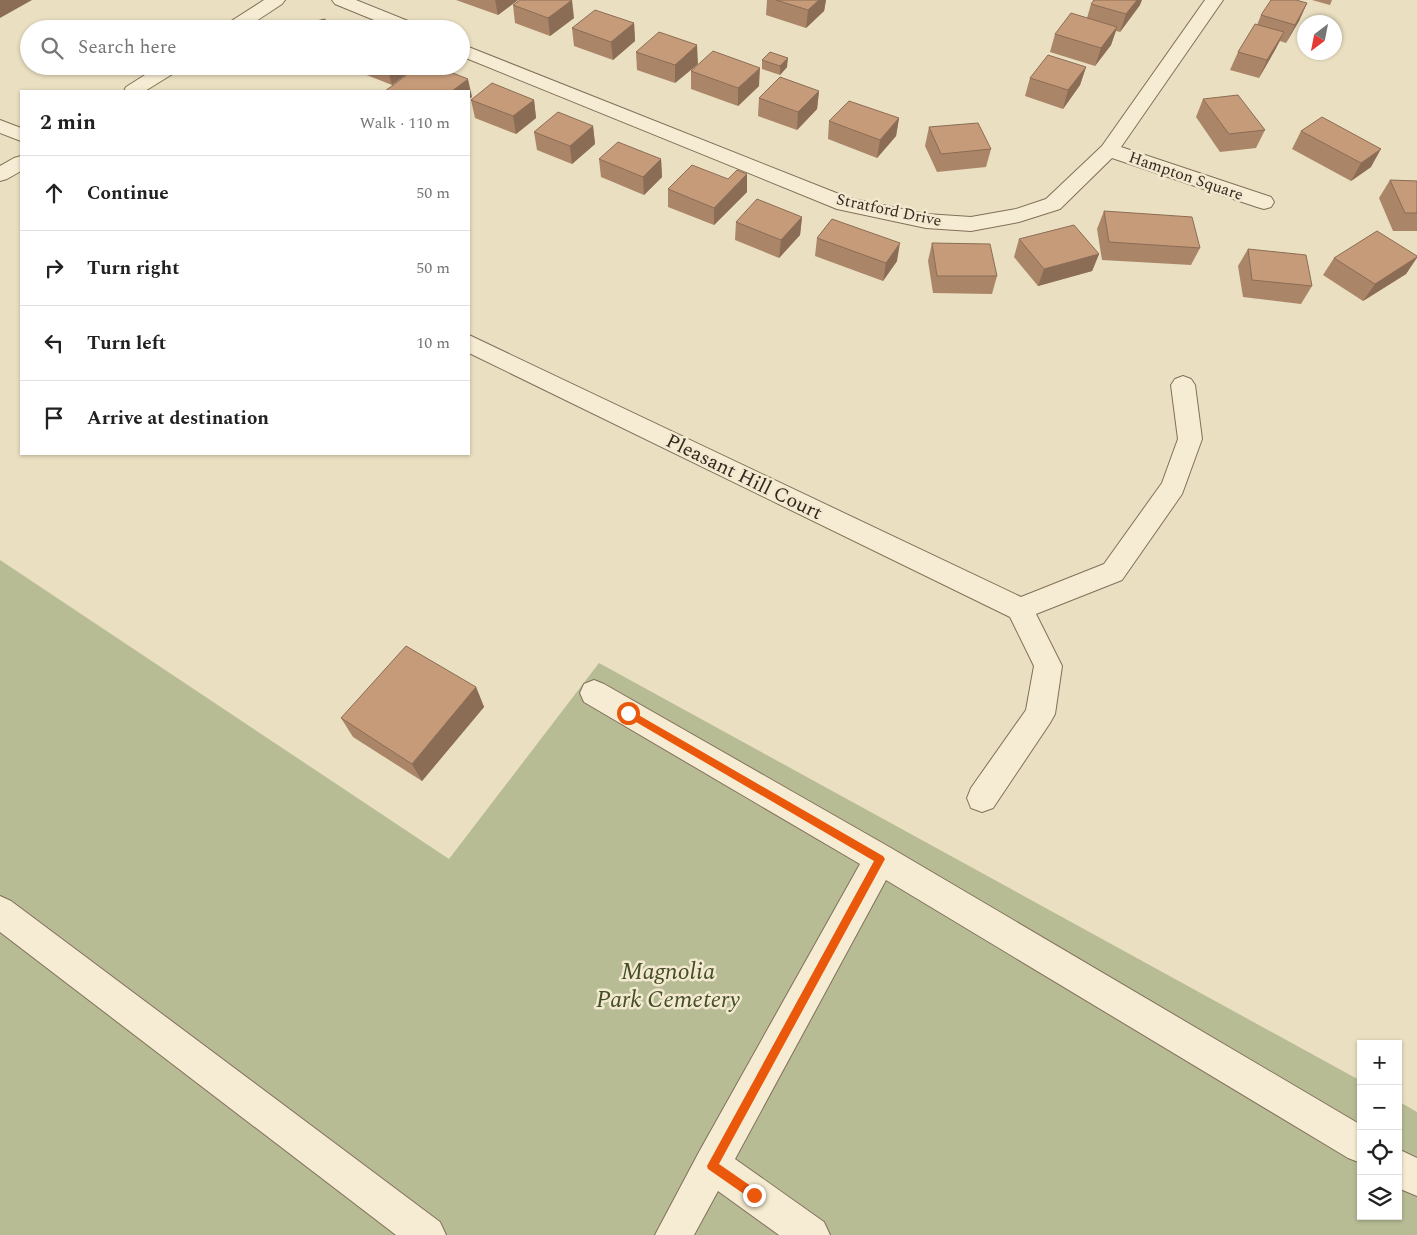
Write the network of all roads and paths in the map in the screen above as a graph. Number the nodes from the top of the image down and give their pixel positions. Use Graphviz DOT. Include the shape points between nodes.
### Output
graph roads {
  1 [pos="276,0"];
  2 [pos="341,0"];
  3 [pos="1214,0"];
  4 [pos="245,20"];
  5 [pos="390,20"];
  6 [pos="470,53"];
  7 [pos="158,75"];
  8 [pos="135,90"];
  9 [pos="0,126"];
  10 [pos="20,135"];
  11 [pos="1109,150"];
  12 [pos="20,163"];
  13 [pos="0,175"];
  14 [pos="1264,202"];
  15 [pos="470,343"];
  16 [pos="1183,385"];
  17 [pos="1020,609"];
  18 [pos="594,693"];
  19 [pos="982,798"];
  20 [pos="880,859"];
  21 [pos="0,912"];
  22 [pos="1357,1143"];
  23 [pos="712,1166"];
  24 [pos="1402,1169"];
  25 [pos="1417,1178"];
  26 [pos="427,1235"];
  27 [pos="674,1235"];
  28 [pos="811,1235"];
  1 -- 4 [label="street"];
  2 -- 5 [label="street"];
  3 -- 11 [label="street, Stratford Drive"];
  6 -- 11 [label="street, Stratford Drive" via="844,204 926,221 971,224 1019,215 1053,204"];
  7 -- 8 [label="street"];
  9 -- 10 [label="street"];
  11 -- 14 [label="street, Hampton Square"];
  12 -- 13 [label="street"];
  15 -- 17 [label="street, Pleasant Hill Court"];
  16 -- 17 [label="street" via="1190,440 1173,488 1113,572"];
  17 -- 19 [label="street" via="1048,666 1040,714"];
  18 -- 20 [label="street"];
  20 -- 22 [label="street"];
  20 -- 23 [label="street"];
  21 -- 26 [label="street"];
  23 -- 27 [label="street"];
  23 -- 28 [label="street"];
  24 -- 25 [label="street"];
}
